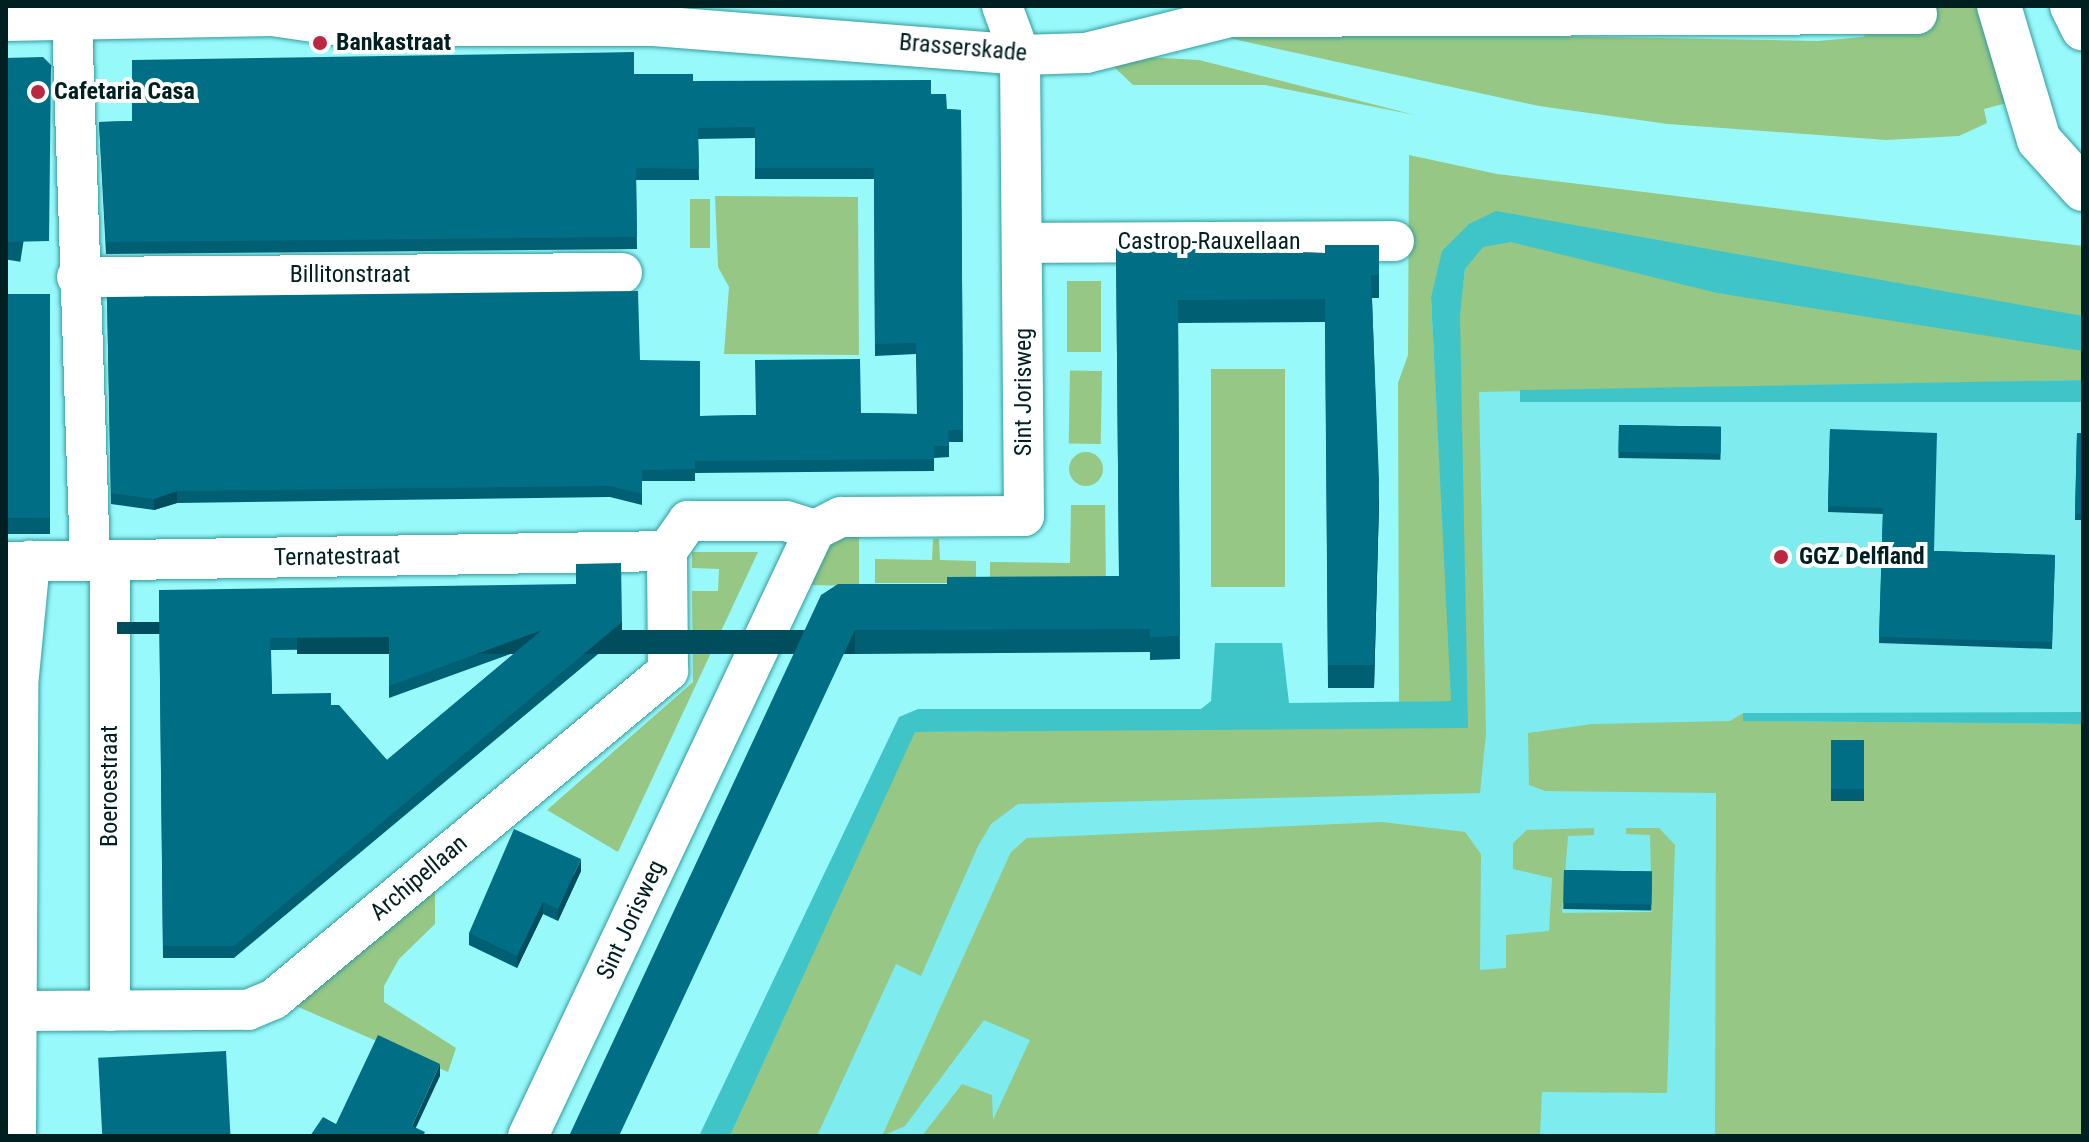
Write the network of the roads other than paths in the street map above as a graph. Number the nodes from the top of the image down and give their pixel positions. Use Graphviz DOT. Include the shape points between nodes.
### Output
graph roads {
  1 [pos="1002,6"];
  2 [pos="1999,6"];
  3 [pos="2072,6"];
  4 [pos="1917,14"];
  5 [pos="92,15"];
  6 [pos="6,21"];
  7 [pos="2083,29"];
  8 [pos="1020,55"];
  9 [pos="2083,189"];
  10 [pos="1394,241"];
  11 [pos="1024,243"];
  12 [pos="622,273"];
  13 [pos="77,277"];
  14 [pos="815,530"];
  15 [pos="667,551"];
  16 [pos="100,560"];
  17 [pos="18,562"];
  18 [pos="20,1011"];
  19 [pos="110,1011"];
  20 [pos="16,1136"];
  21 [pos="528,1136"];
  1 -- 8 [label="street, Sint Jorisweg"];
  2 -- 9 [label="main road" via="2039,140"];
  3 -- 7 [label="main road"];
  4 -- 8 [label="street, Brasserskade" via="1230,17 1086,53"];
  5 -- 6 [label="street, Brasserskade"];
  5 -- 8 [label="street, Brasserskade" via="654,26"];
  5 -- 13 [label="street"];
  8 -- 11 [label="street, Sint Jorisweg"];
  10 -- 11 [label="street, Castrop-Rauxellaan"];
  11 -- 14 [label="street, Sint Jorisweg" via="1024,516 841,517"];
  12 -- 13 [label="street, Billitonstraat"];
  13 -- 16 [label="street" via="85,311"];
  14 -- 15 [label="street" via="786,521 688,521"];
  14 -- 21 [label="street, Sint Jorisweg"];
  15 -- 16 [label="street, Ternatestraat"];
  15 -- 19 [label="street, Archipellaan" via="671,653 655,686 274,999 248,1010"];
  16 -- 17 [label="street, Ternatestraat"];
  16 -- 19 [label="street, Boeroestraat"];
  17 -- 18 [label="street"];
  18 -- 19 [label="street, Archipellaan"];
  18 -- 20 [label="street"];
}
